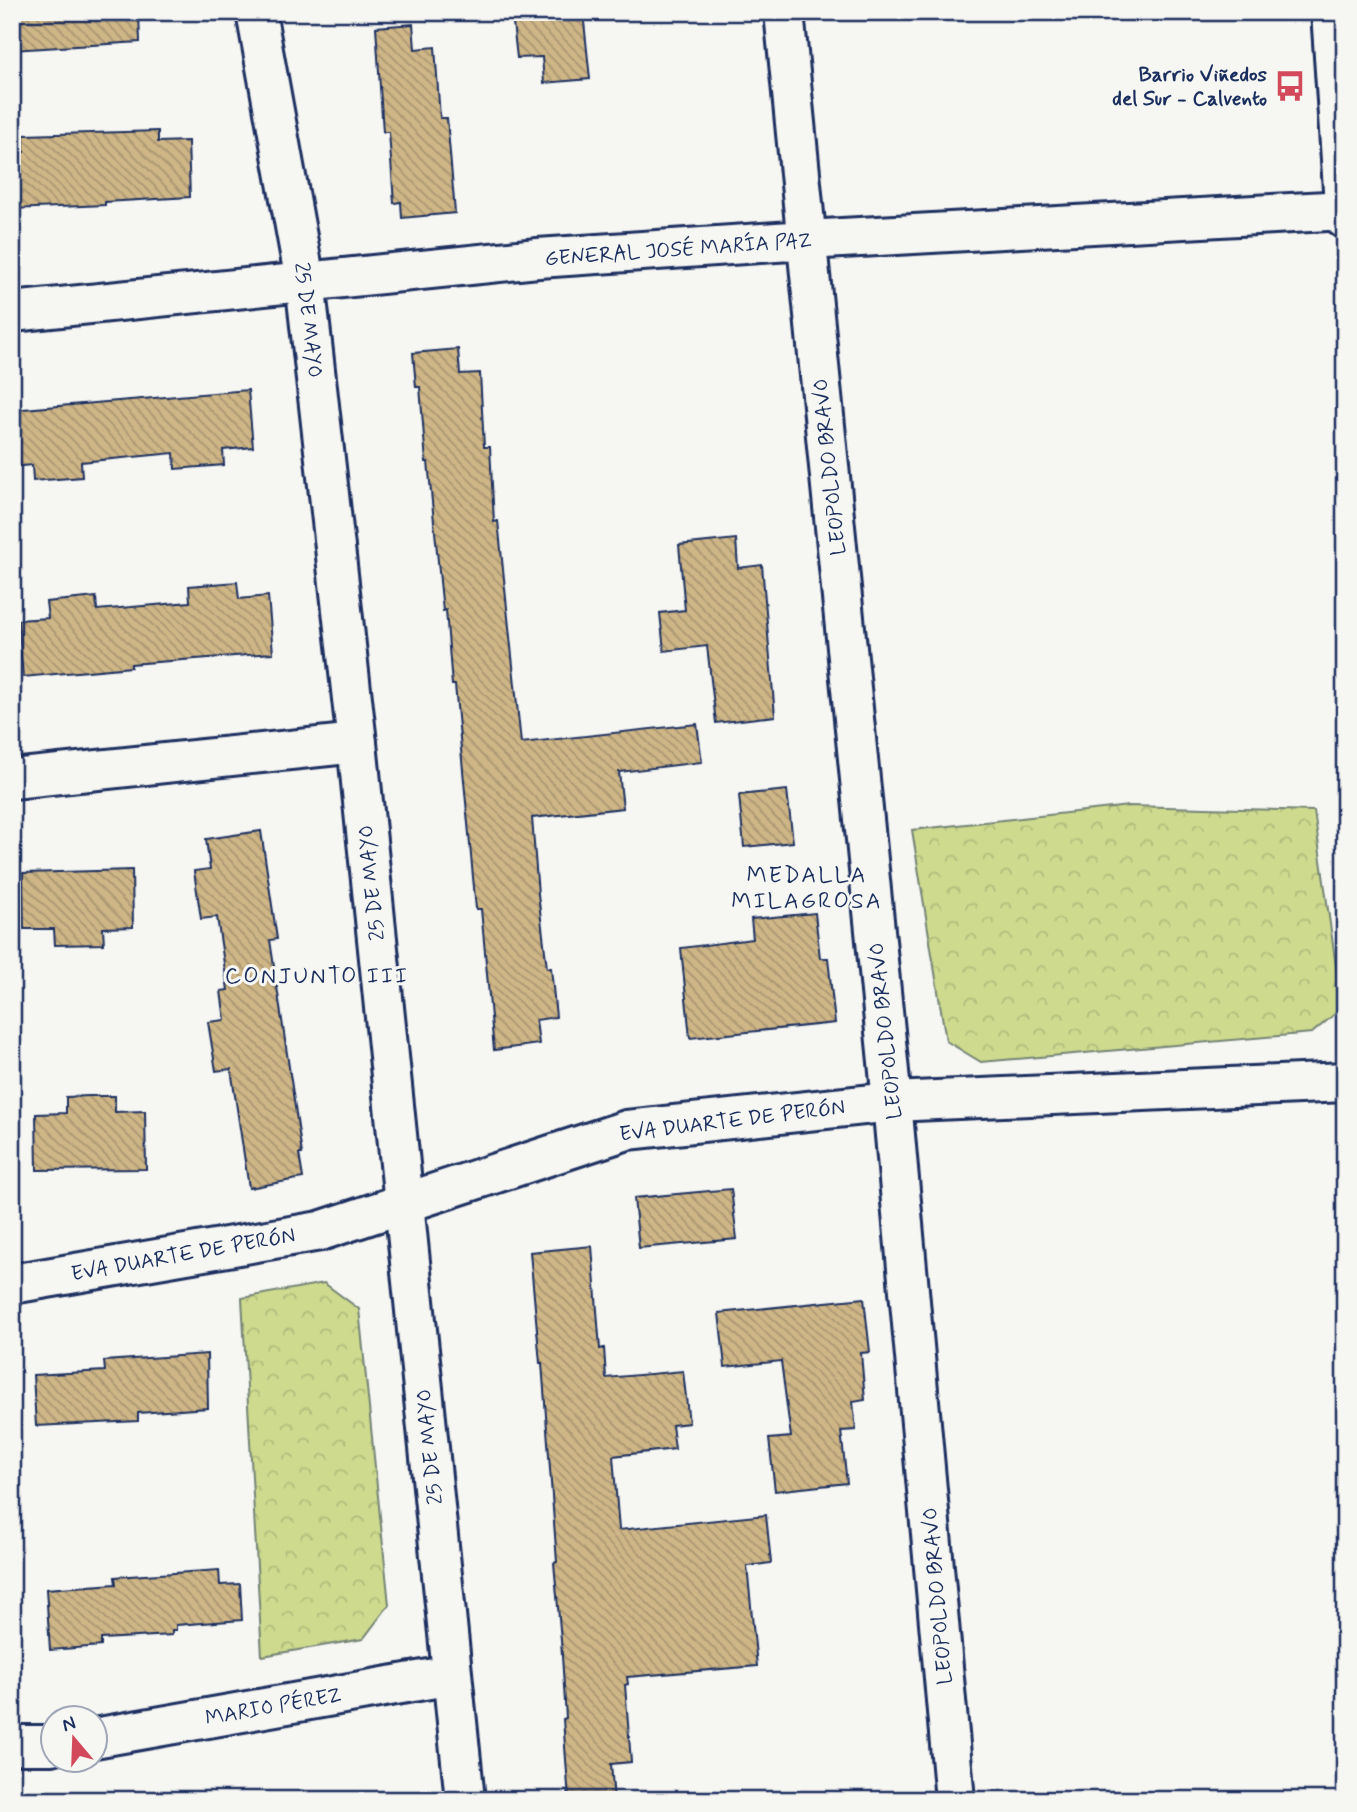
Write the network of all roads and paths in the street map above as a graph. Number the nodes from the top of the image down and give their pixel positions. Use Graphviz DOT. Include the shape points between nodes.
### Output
graph roads {
  1 [pos="256,12"];
  2 [pos="784,12"];
  3 [pos="1331,12"];
  4 [pos="1344,210"];
  5 [pos="1345,219"];
  6 [pos="806,240"];
  7 [pos="305,281"];
  8 [pos="12,312"];
  9 [pos="357,743"];
  10 [pos="12,779"];
  11 [pos="1345,1082"];
  12 [pos="892,1102"];
  13 [pos="404,1203"];
  14 [pos="12,1284"];
  15 [pos="452,1675"];
  16 [pos="108,1736"];
  17 [pos="12,1745"];
  18 [pos="38,1745"];
  19 [pos="465,1800"];
  20 [pos="955,1800"];
  1 -- 7 [label="street, 25 DE MAYO"];
  2 -- 6 [label="street, LEOPOLDO BRAVO"];
  3 -- 4 [label="street"];
  4 -- 5 [label="street"];
  4 -- 6 [label="street, GENERAL JOSÉ MARÍA PAZ"];
  6 -- 7 [label="street, GENERAL JOSÉ MARÍA PAZ" via="538,258"];
  6 -- 12 [label="street, LEOPOLDO BRAVO"];
  7 -- 8 [label="street, GENERAL JOSÉ MARÍA PAZ"];
  7 -- 9 [label="street, 25 DE MAYO"];
  9 -- 10 [label="street"];
  9 -- 13 [label="street, 25 DE MAYO"];
  11 -- 12 [label="street, EVA DUARTE DE PERÓN"];
  12 -- 13 [label="street, EVA DUARTE DE PERÓN" via="627,1129"];
  12 -- 20 [label="street, LEOPOLDO BRAVO"];
  13 -- 14 [label="street, EVA DUARTE DE PERÓN" via="320,1231"];
  13 -- 15 [label="street, 25 DE MAYO"];
  15 -- 16 [label="street, MARIO PÉREZ"];
  15 -- 19 [label="street, 25 DE MAYO"];
  17 -- 18 [label="street"];
}
